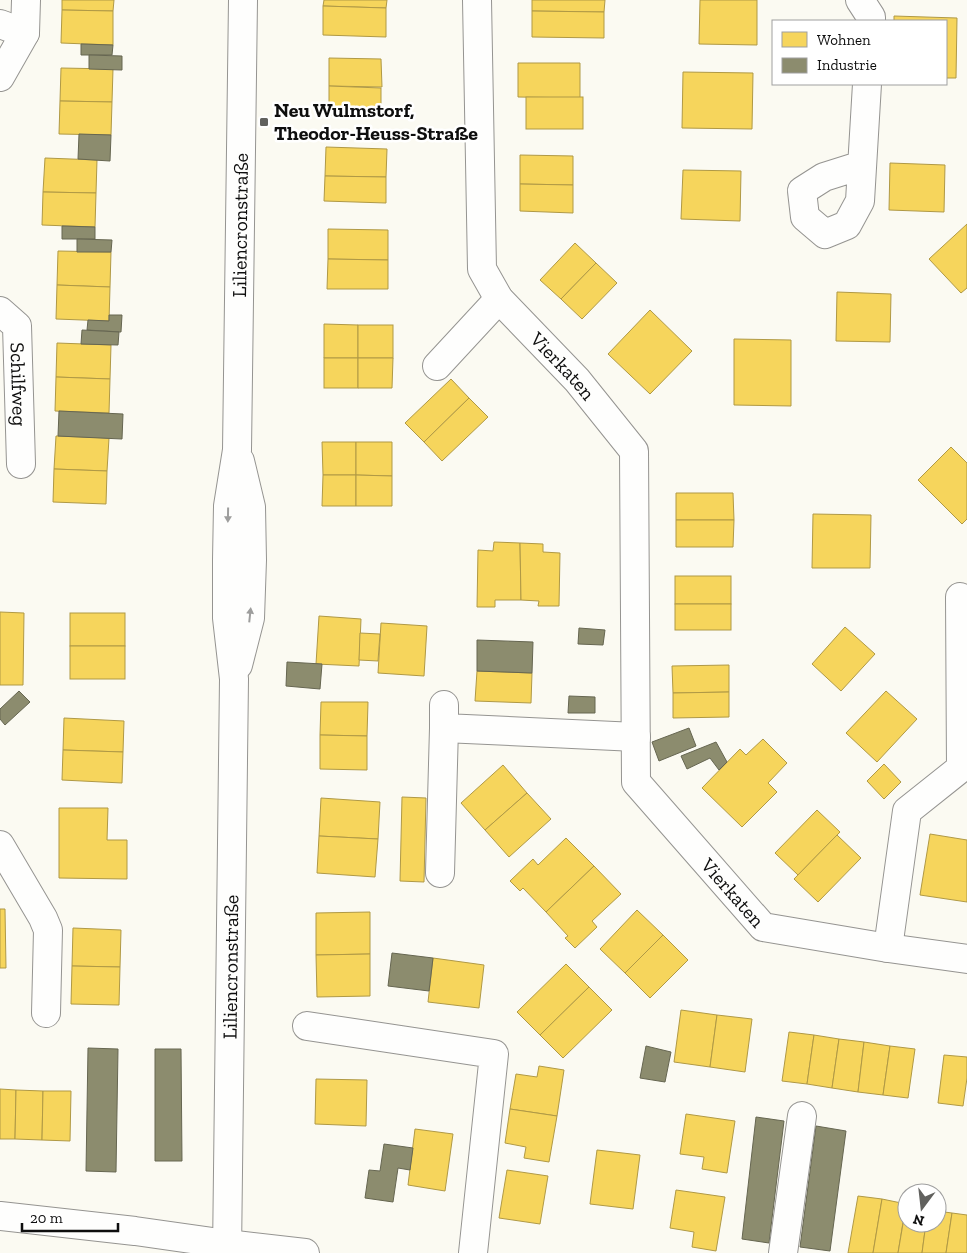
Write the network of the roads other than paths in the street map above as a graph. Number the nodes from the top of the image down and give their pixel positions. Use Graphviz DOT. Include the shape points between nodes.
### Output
graph roads {
  1 [pos="26,0"];
  2 [pos="243,0"];
  3 [pos="478,0"];
  4 [pos="860,0"];
  5 [pos="871,20"];
  6 [pos="0,24"];
  7 [pos="25,33"];
  8 [pos="0,77"];
  9 [pos="867,85"];
  10 [pos="862,165"];
  11 [pos="499,299"];
  12 [pos="0,311"];
  13 [pos="437,366"];
  14 [pos="21,464"];
  15 [pos="960,598"];
  16 [pos="636,737"];
  17 [pos="0,845"];
  18 [pos="440,873"];
  19 [pos="888,948"];
  20 [pos="967,959"];
  21 [pos="46,1013"];
  22 [pos="308,1026"];
  23 [pos="802,1116"];
  24 [pos="0,1216"];
  25 [pos="227,1249"];
  26 [pos="305,1253"];
  27 [pos="473,1253"];
  28 [pos="783,1253"];
  1 -- 7 [label="street"];
  2 -- 25 [label="street, Liliencronstraße" via="237,450 251,507 252,570 250,618 234,679"];
  3 -- 11 [label="street, Vierkaten" via="482,268"];
  4 -- 5 [label="street"];
  6 -- 7 [label="street"];
  7 -- 8 [label="street"];
  9 -- 10 [label="street"];
  11 -- 13 [label="street"];
  11 -- 16 [label="street, Vierkaten" via="577,380 634,451"];
  12 -- 14 [label="street, Schilfweg" via="17,326"];
  15 -- 19 [label="street" via="961,768 907,811"];
  16 -- 18 [label="street" via="444,716"];
  16 -- 19 [label="street, Vierkaten" via="636,782 763,927"];
  17 -- 21 [label="street" via="48,930"];
  19 -- 20 [label="street, Vierkaten"];
  22 -- 27 [label="street" via="494,1054"];
  23 -- 28 [label="street"];
  24 -- 25 [label="street" via="135,1231"];
  25 -- 26 [label="street"];
}
